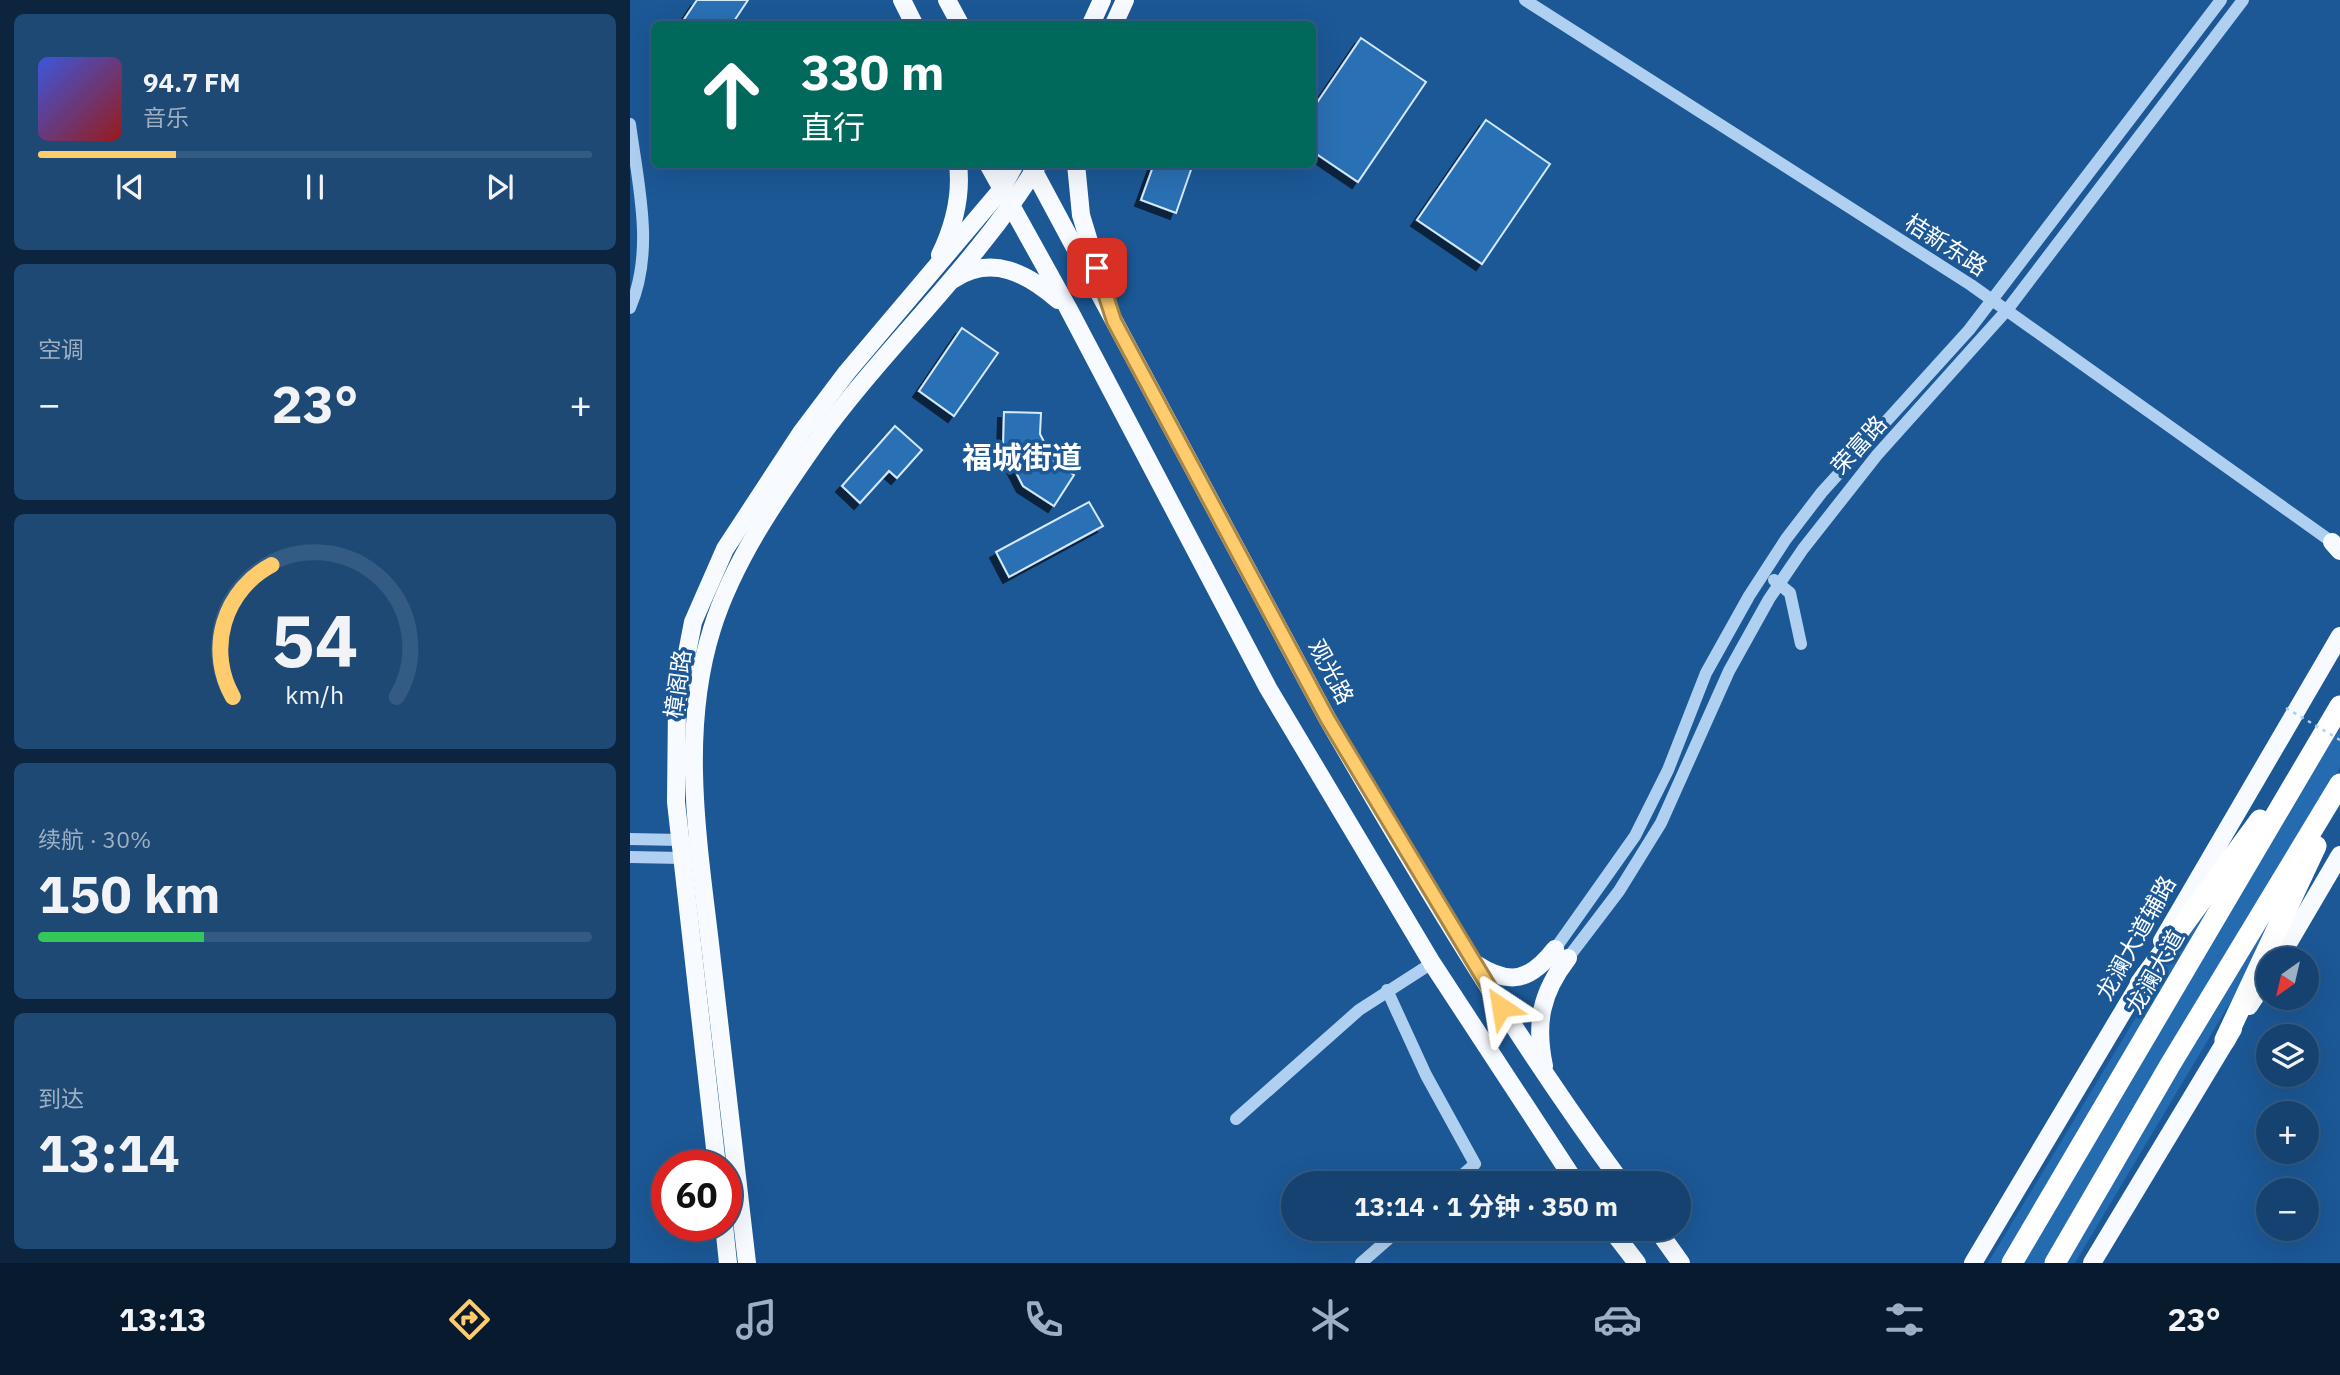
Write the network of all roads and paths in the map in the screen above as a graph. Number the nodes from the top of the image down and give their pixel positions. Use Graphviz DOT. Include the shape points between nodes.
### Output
graph roads {
  1 [pos="902,0"];
  2 [pos="947,0"];
  3 [pos="1102,0"];
  4 [pos="1125,0"];
  5 [pos="1525,0"];
  6 [pos="2221,0"];
  7 [pos="2242,0"];
  8 [pos="912,21"];
  9 [pos="958,21"];
  10 [pos="1092,21"];
  11 [pos="1115,21"];
  12 [pos="2140,110"];
  13 [pos="2153,120"];
  14 [pos="630,124"];
  15 [pos="959,168"];
  16 [pos="990,168"];
  17 [pos="1013,168"];
  18 [pos="1033,168"];
  19 [pos="1035,168"];
  20 [pos="1076,168"];
  21 [pos="1001,190"];
  22 [pos="1011,208"];
  23 [pos="939,279"];
  24 [pos="1993,300"];
  25 [pos="630,308"];
  26 [pos="1068,308"];
  27 [pos="2007,310"];
  28 [pos="1114,321"];
  29 [pos="2337,546"];
  30 [pos="1764,573"];
  31 [pos="1780,584"];
  32 [pos="2340,636"];
  33 [pos="1801,644"];
  34 [pos="2340,706"];
  35 [pos="2286,708"];
  36 [pos="2334,732"];
  37 [pos="2340,784"];
  38 [pos="2340,796"];
  39 [pos="630,839"];
  40 [pos="681,849"];
  41 [pos="700,850"];
  42 [pos="2340,855"];
  43 [pos="630,857"];
  44 [pos="2286,947"];
  45 [pos="1562,953"];
  46 [pos="1471,961"];
  47 [pos="1432,963"];
  48 [pos="2140,984"];
  49 [pos="1387,990"];
  50 [pos="2256,995"];
  51 [pos="2225,1040"];
  52 [pos="1546,1077"];
  53 [pos="1236,1119"];
  54 [pos="715,1150"];
  55 [pos="1467,1171"];
  56 [pos="1568,1171"];
  57 [pos="1613,1171"];
  58 [pos="726,1241"];
  59 [pos="1387,1241"];
  60 [pos="1620,1241"];
  61 [pos="1665,1241"];
  62 [pos="728,1263"];
  63 [pos="747,1263"];
  64 [pos="1362,1263"];
  65 [pos="1637,1263"];
  66 [pos="1681,1263"];
  67 [pos="1973,1263"];
  68 [pos="2012,1263"];
  69 [pos="2055,1263"];
  70 [pos="2092,1263"];
  1 -- 8 [label="main road"];
  2 -- 9 [label="main road"];
  3 -- 10 [label="main road"];
  4 -- 11 [label="main road"];
  5 -- 24 [label="street, 桔新东路"];
  6 -- 12 [label="street, 荣富路"];
  7 -- 13 [label="street, 荣富路"];
  12 -- 13 [label="street"];
  12 -- 24 [label="street, 荣富路"];
  13 -- 27 [label="street, 荣富路"];
  14 -- 25 [label="street" via="643,231 643,265"];
  15 -- 23 [label="main road" via="961,187"];
  16 -- 21 [label="main road"];
  17 -- 21 [label="main road, 樟阁路"];
  18 -- 22 [label="main road, 樟阁路"];
  19 -- 28 [label="main road, 观光路"];
  20 -- 28 [label="main road" via="1081,215"];
  21 -- 22 [label="main road"];
  21 -- 23 [label="main road, 樟阁路"];
  22 -- 23 [label="main road, 樟阁路"];
  22 -- 26 [label="main road"];
  23 -- 26 [label="main road" via="984,267 1005,268 1024,274"];
  23 -- 40 [label="main road, 樟阁路" via="847,372 745,514 708,584 692,622 677,705 675,788"];
  23 -- 41 [label="main road, 樟阁路" via="815,445 761,525 726,592 712,629 697,704 694,803"];
  24 -- 27 [label="street, 桔新东路"];
  24 -- 30 [label="street, 荣富路" via="1822,492"];
  26 -- 47 [label="main road" via="1268,688"];
  27 -- 29 [label="street, 桔新东路"];
  27 -- 31 [label="street, 荣富路" via="1838,501"];
  28 -- 46 [label="main road, 观光路" via="1327,718"];
  30 -- 31 [label="street"];
  30 -- 45 [label="street, 荣富路" via="1706,673 1636,836"];
  31 -- 33 [label="street" via="1790,593"];
  31 -- 45 [label="street, 荣富路" via="1729,671 1661,823 1619,891"];
  32 -- 48 [label="main road, 龙澜大道辅路"];
  34 -- 36 [label="highway, 龙澜大道"];
  35 -- 36 [label="path, bridge"];
  36 -- 48 [label="highway"];
  36 -- 68 [label="highway, 龙澜大道"];
  37 -- 69 [label="highway"];
  38 -- 51 [label="highway"];
  39 -- 40 [label="street"];
  40 -- 41 [label="street"];
  40 -- 43 [label="street"];
  40 -- 54 [label="main road, 樟阁路"];
  41 -- 63 [label="main road, 樟阁路"];
  42 -- 44 [label="main road"];
  45 -- 46 [label="main road" via="1513,978 1490,973"];
  45 -- 52 [label="main road" via="1541,1008 1539,1040"];
  46 -- 52 [label="main road, 观光路"];
  47 -- 49 [label="street"];
  47 -- 56 [label="main road"];
  48 -- 67 [label="main road, 龙澜大道辅路"];
  49 -- 53 [label="street"];
  49 -- 55 [label="street" via="1475,1164"];
  50 -- 51 [label="main road"];
  51 -- 70 [label="main road"];
  52 -- 57 [label="main road, 观光路"];
  58 -- 62 [label="main road"];
  59 -- 64 [label="street"];
  60 -- 65 [label="main road"];
  61 -- 66 [label="main road"];
}
